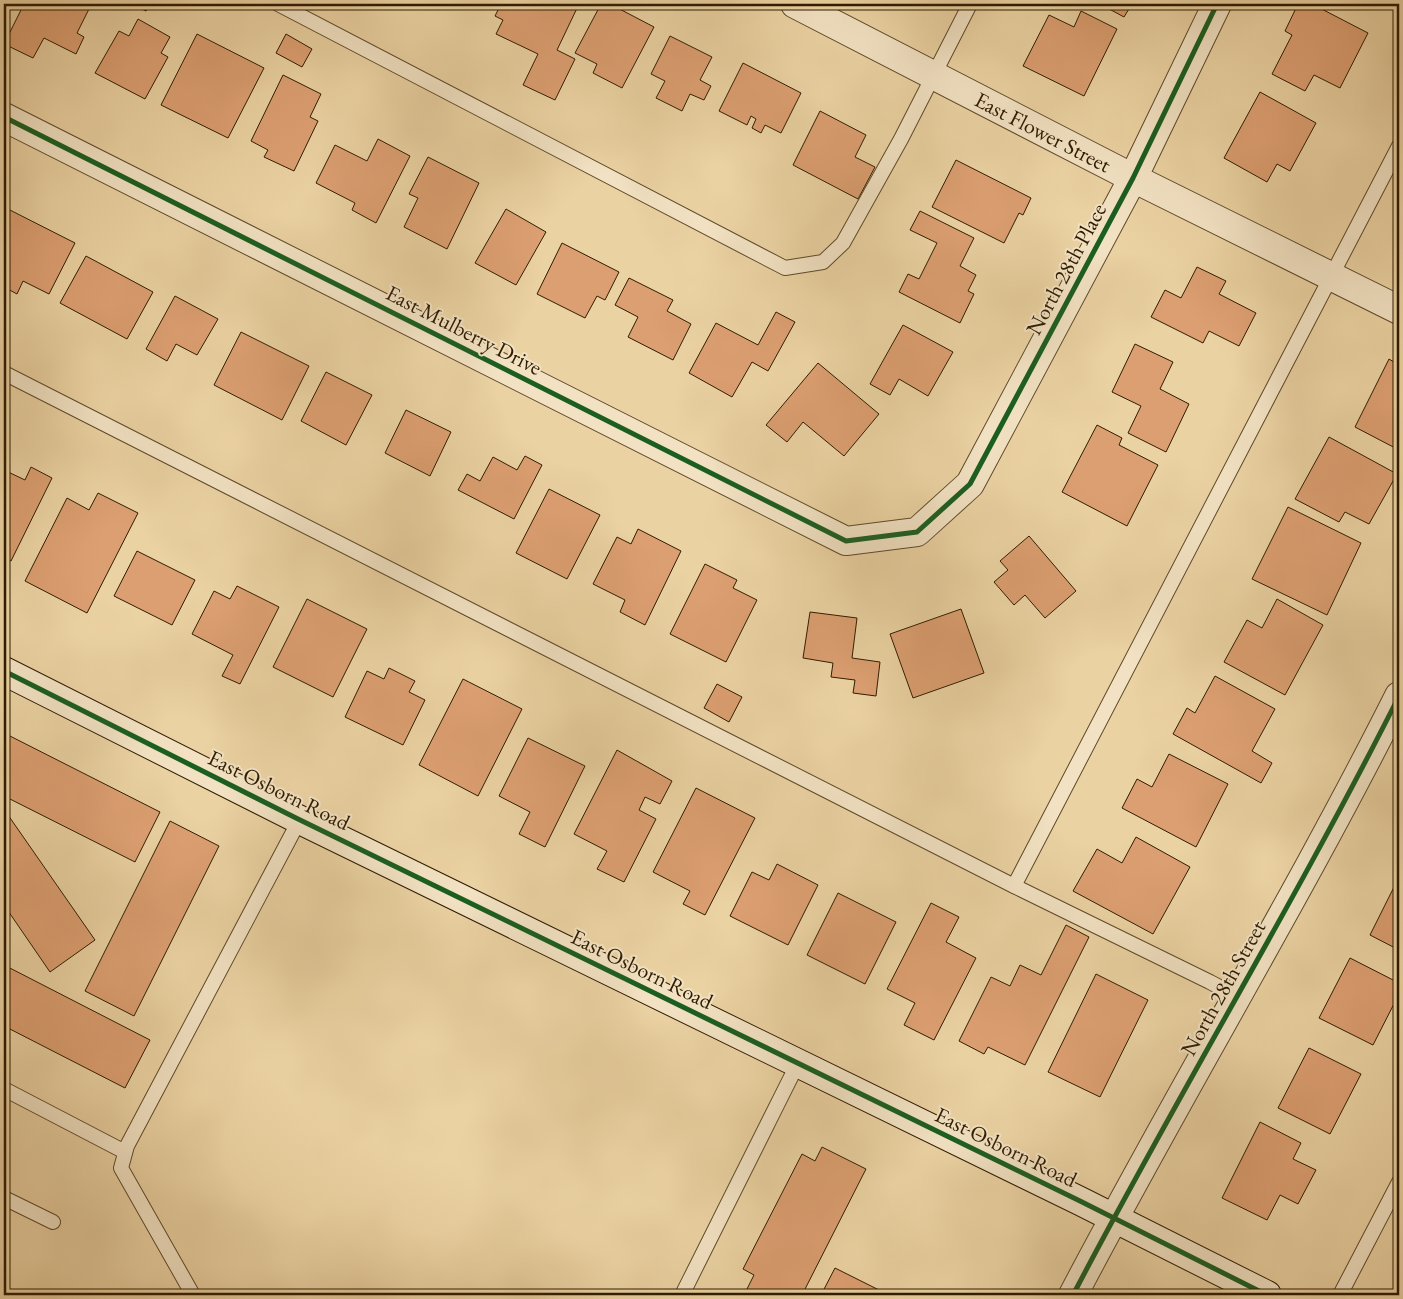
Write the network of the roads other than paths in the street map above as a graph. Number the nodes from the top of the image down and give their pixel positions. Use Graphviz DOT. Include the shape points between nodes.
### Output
graph roads {
  1 [pos="278,4"];
  2 [pos="795,4"];
  3 [pos="970,4"];
  4 [pos="1217,4"];
  5 [pos="933,75"];
  6 [pos="4,117"];
  7 [pos="1399,146"];
  8 [pos="1133,178"];
  9 [pos="1330,276"];
  10 [pos="1399,310"];
  11 [pos="4,373"];
  12 [pos="917,532"];
  13 [pos="4,671"];
  14 [pos="1399,696"];
  15 [pos="300,819"];
  16 [pos="1014,886"];
  17 [pos="1238,997"];
  18 [pos="798,1063"];
  19 [pos="4,1089"];
  20 [pos="125,1152"];
  21 [pos="1399,1182"];
  22 [pos="4,1198"];
  23 [pos="1113,1217"];
  24 [pos="53,1222"];
  25 [pos="193,1295"];
  26 [pos="682,1295"];
  27 [pos="1073,1295"];
  28 [pos="1267,1295"];
  29 [pos="1340,1295"];
  1 -- 5 [label="lane" via="785,268 823,262 844,243"];
  2 -- 5 [label="street, East Flower Street"];
  3 -- 5 [label="lane"];
  4 -- 8 [label="street, North 28th Place"];
  5 -- 8 [label="street, East Flower Street"];
  6 -- 12 [label="street, East Mulberry Drive" via="846,541"];
  7 -- 9 [label="lane"];
  8 -- 9 [label="street, East Flower Street"];
  8 -- 12 [label="street, North 28th Place" via="970,484"];
  9 -- 10 [label="street, East Flower Street"];
  9 -- 16 [label="lane"];
  11 -- 16 [label="lane"];
  13 -- 15 [label="street, East Osborn Road"];
  14 -- 17 [label="street, North 28th Street" via="1387,730"];
  15 -- 18 [label="street, East Osborn Road"];
  15 -- 20 [label="lane"];
  16 -- 17 [label="lane"];
  17 -- 23 [label="street, North 28th Street"];
  18 -- 23 [label="street, East Osborn Road"];
  18 -- 26 [label="lane"];
  19 -- 20 [label="lane"];
  20 -- 25 [label="lane" via="121,1168"];
  21 -- 29 [label="lane"];
  22 -- 24 [label="lane"];
  23 -- 27 [label="street, North 28th Street"];
  23 -- 28 [label="street, East Osborn Road"];
}
